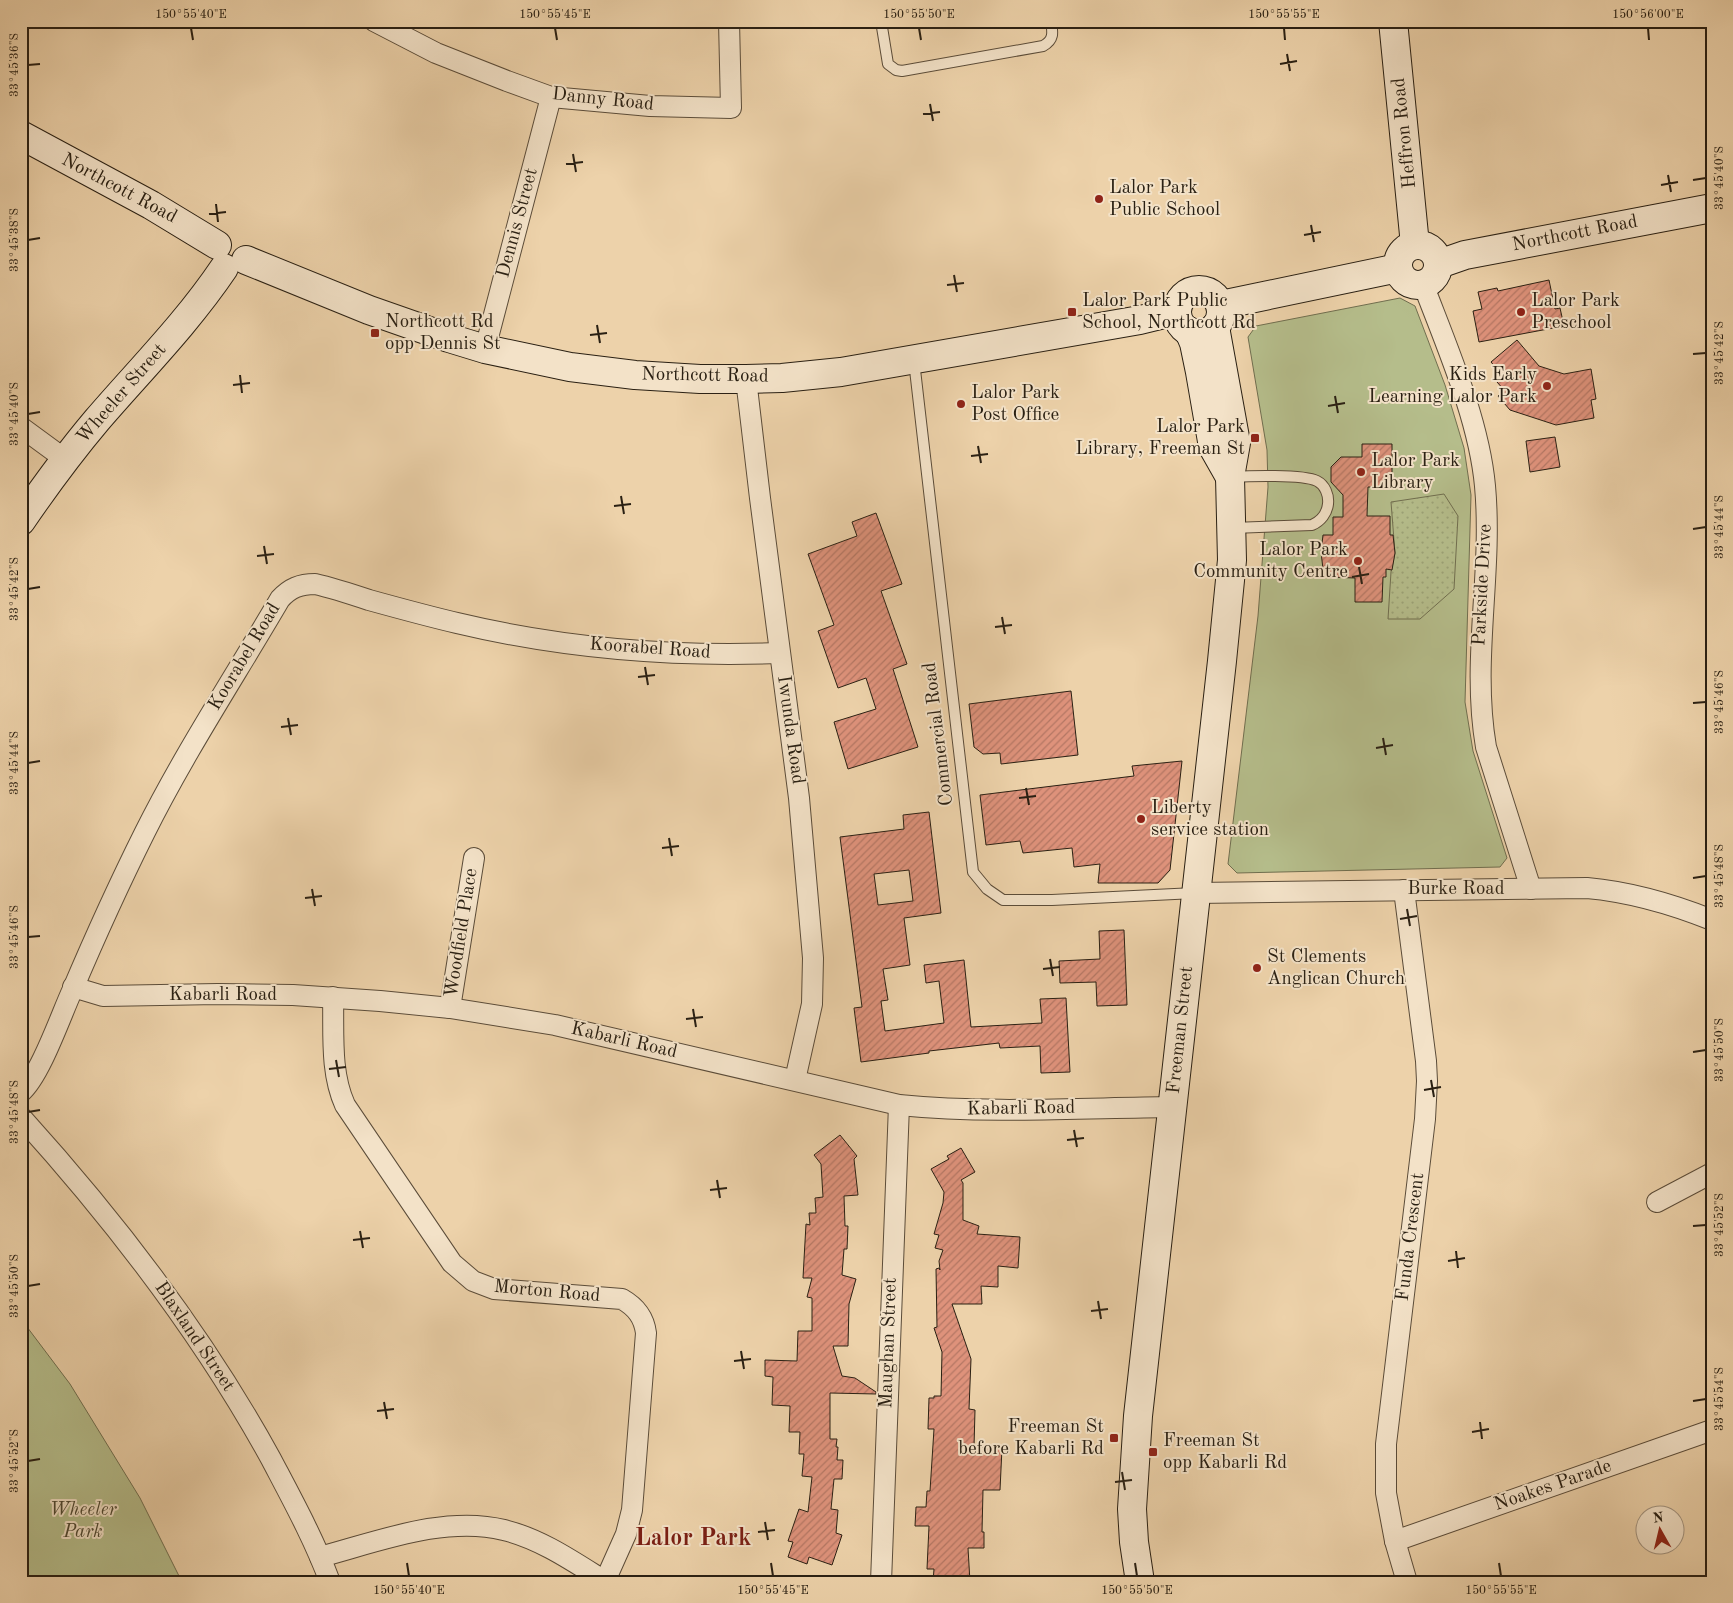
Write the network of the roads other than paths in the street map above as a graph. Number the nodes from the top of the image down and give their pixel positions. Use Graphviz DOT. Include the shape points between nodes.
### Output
graph roads {
  1 [pos="374,21"];
  2 [pos="729,21"];
  3 [pos="899,21"];
  4 [pos="1051,21"];
  5 [pos="1393,21"];
  6 [pos="882,23"];
  7 [pos="551,97"];
  8 [pos="21,135"];
  9 [pos="1712,208"];
  10 [pos="1415,244"];
  11 [pos="229,258"];
  12 [pos="1398,268"];
  13 [pos="1431,274"];
  14 [pos="1201,318"];
  15 [pos="485,349"];
  16 [pos="914,360"];
  17 [pos="746,379"];
  18 [pos="21,427"];
  19 [pos="66,460"];
  20 [pos="1230,478"];
  21 [pos="21,521"];
  22 [pos="1232,528"];
  23 [pos="779,654"];
  24 [pos="474,858"];
  25 [pos="1531,889"];
  26 [pos="1404,890"];
  27 [pos="1196,893"];
  28 [pos="1711,914"];
  29 [pos="73,987"];
  30 [pos="333,998"];
  31 [pos="450,1008"];
  32 [pos="795,1080"];
  33 [pos="21,1092"];
  34 [pos="899,1105"];
  35 [pos="1172,1107"];
  36 [pos="21,1117"];
  37 [pos="1712,1173"];
  38 [pos="1657,1202"];
  39 [pos="1712,1430"];
  40 [pos="1395,1541"];
  41 [pos="320,1557"];
  42 [pos="605,1581"];
  43 [pos="330,1582"];
  44 [pos="881,1582"];
  45 [pos="1140,1582"];
  46 [pos="1407,1582"];
  1 -- 7 [label="street, Danny Road" via="436,52"];
  2 -- 7 [label="street, Danny Road" via="731,108 650,106"];
  3 -- 6 [label="lane"];
  4 -- 6 [label="lane" via="1053,34 1043,46 902,71 888,64"];
  5 -- 10 [label="street, Heffron Road"];
  7 -- 15 [label="street, Dennis Street"];
  8 -- 11 [label="street, Northcott Road" via="151,205"];
  9 -- 13 [label="street, Northcott Road" via="1465,255"];
  10 -- 12 [label="street" via="1404,250"];
  10 -- 13 [label="street" via="1426,246 1435,253"];
  11 -- 15 [label="street, Northcott Road"];
  11 -- 19 [label="street, Wheeler Street" via="202,301 96,421"];
  12 -- 13 [label="street" via="1403,278 1418,285"];
  12 -- 14 [label="street, Northcott Road"];
  13 -- 25 [label="street, Parkside Drive" via="1482,464 1487,530 1480,651 1483,730"];
  14 -- 16 [label="street, Northcott Road" via="1140,320"];
  14 -- 20 [label="street, Freeman Street" via="1194,344 1213,447"];
  15 -- 17 [label="street, Northcott Road" via="570,368 672,377"];
  16 -- 17 [label="street, Northcott Road" via="841,372"];
  16 -- 27 [label="lane, Commercial Road" via="973,872 986,889 1003,900"];
  17 -- 23 [label="street, Iwunda Road"];
  18 -- 19 [label="street"];
  19 -- 21 [label="street, Wheeler Street"];
  20 -- 22 [label="street, Freeman Street"];
  20 -- 22 [label="lane" via="1309,479 1317,481 1328,494 1325,515 1312,524"];
  22 -- 27 [label="street, Freeman Street" via="1232,560"];
  23 -- 29 [label="street, Koorabel Road" via="630,650 536,639 457,623 323,586 307,584 292,588 280,599 199,733 150,823"];
  23 -- 32 [label="street, Iwunda Road" via="799,798 813,958 812,1004"];
  24 -- 31 [label="street, Woodfield Place"];
  25 -- 26 [label="street, Burke Road"];
  25 -- 28 [label="street, Burke Road" via="1610,890"];
  26 -- 27 [label="street, Burke Road"];
  26 -- 40 [label="street, Funda Crescent" via="1427,1081 1386,1444 1386,1493"];
  27 -- 35 [label="street, Freeman Street"];
  29 -- 30 [label="street, Kabarli Road" via="102,996 218,994"];
  29 -- 33 [label="street, Koorabel Road" via="38,1069"];
  30 -- 31 [label="street, Kabarli Road"];
  30 -- 42 [label="street, Morton Road" via="335,1071 345,1105 452,1263 473,1281 494,1289 622,1299 634,1307 643,1321 646,1333 632,1510 626,1534"];
  31 -- 32 [label="street, Kabarli Road" via="555,1025"];
  32 -- 34 [label="street, Kabarli Road"];
  34 -- 35 [label="street, Kabarli Road" via="988,1110"];
  34 -- 44 [label="street, Maughan Street"];
  35 -- 45 [label="street, Freeman Street" via="1133,1484 1134,1542"];
  36 -- 41 [label="street, Blaxland Street" via="91,1196 205,1350 251,1423"];
  37 -- 38 [label="street"];
  39 -- 40 [label="street, Noakes Parade"];
  40 -- 46 [label="street, Funda Crescent"];
  41 -- 42 [label="street" via="414,1532 448,1526 484,1526 543,1544"];
  41 -- 43 [label="street, Blaxland Street"];
}
